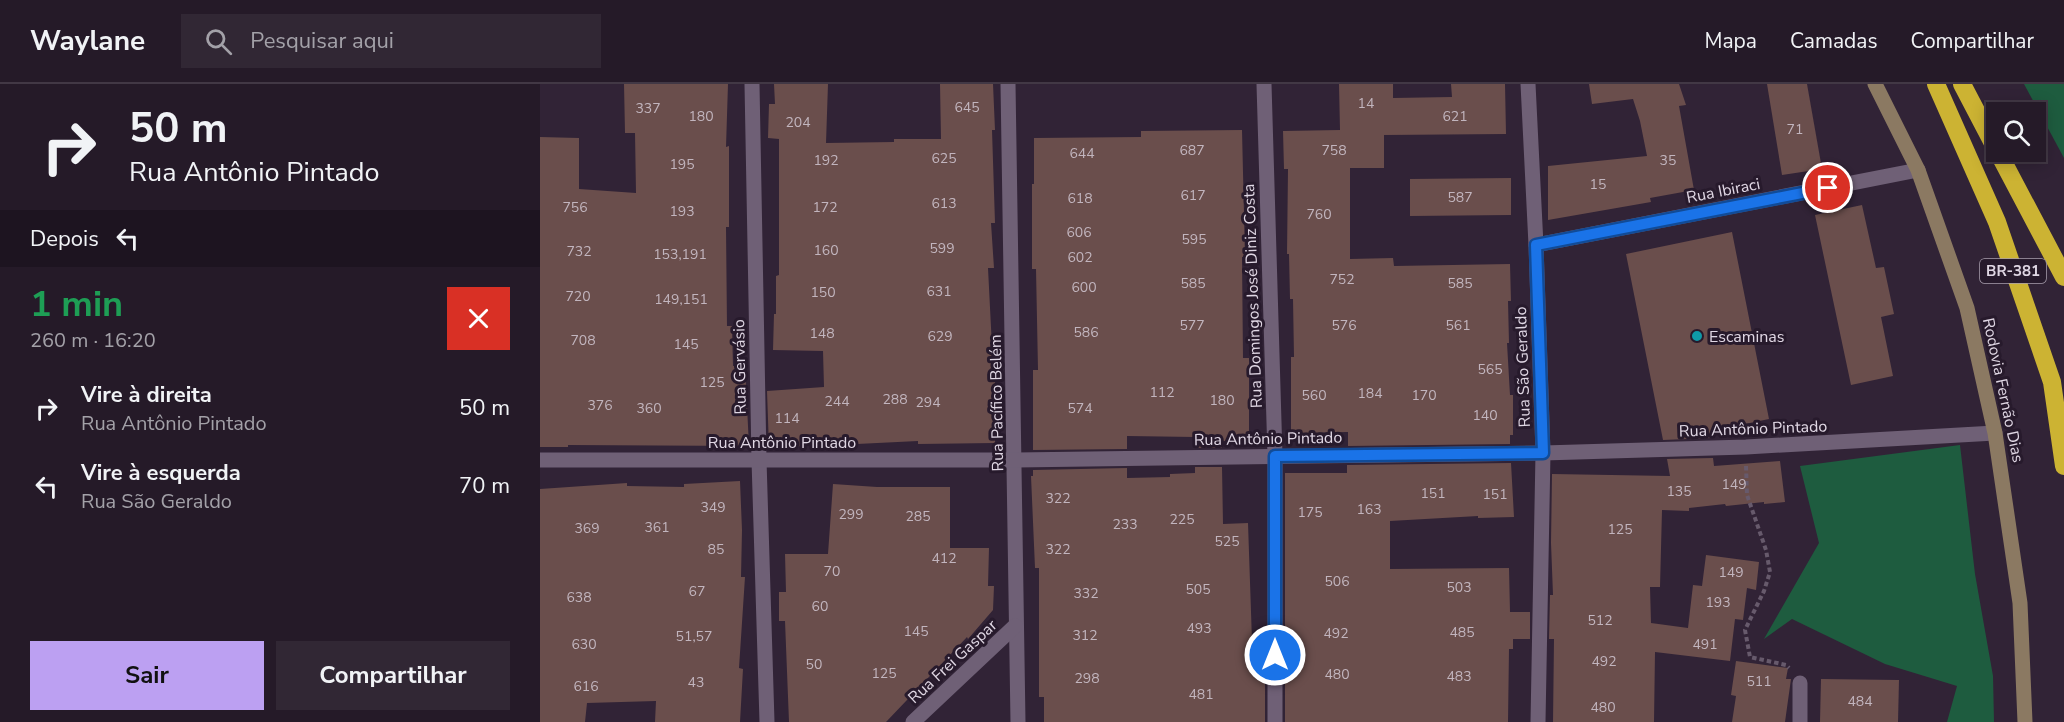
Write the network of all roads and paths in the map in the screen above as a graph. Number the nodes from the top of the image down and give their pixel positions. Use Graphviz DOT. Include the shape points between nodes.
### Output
graph roads {
  1 [pos="752,84"];
  2 [pos="1008,84"];
  3 [pos="1264,84"];
  4 [pos="1528,84"];
  5 [pos="1875,84"];
  6 [pos="1936,84"];
  7 [pos="1962,84"];
  8 [pos="1986,129"];
  9 [pos="2003,162"];
  10 [pos="1917,170"];
  11 [pos="1536,245"];
  12 [pos="2064,277"];
  13 [pos="1995,434"];
  14 [pos="1746,447"];
  15 [pos="1543,453"];
  16 [pos="1275,456"];
  17 [pos="540,460"];
  18 [pos="759,460"];
  19 [pos="1015,460"];
  20 [pos="2064,466"];
  21 [pos="1015,626"];
  22 [pos="1800,683"];
  23 [pos="767,722"];
  24 [pos="913,722"];
  25 [pos="1018,722"];
  26 [pos="1275,722"];
  27 [pos="1538,722"];
  28 [pos="1800,722"];
  29 [pos="2025,722"];
  1 -- 18 [label="street, Rua Gervásio"];
  2 -- 19 [label="street, Rua Pacífico Belém"];
  3 -- 16 [label="street, Rua Domingos José Diniz Costa"];
  4 -- 11 [label="street, Rua São Geraldo"];
  5 -- 10 [label="main road, Rodovia Fernão Dias / BR-381"];
  6 -- 20 [label="highway, BR-381" via="1997,222 2052,382"];
  7 -- 8 [label="highway"];
  9 -- 12 [label="highway"];
  10 -- 11 [label="street, Rua Ibiraci"];
  10 -- 13 [label="main road, Rodovia Fernão Dias / BR-381" via="1967,308"];
  11 -- 15 [label="street, Rua São Geraldo"];
  13 -- 14 [label="street, Rua Antônio Pintado"];
  13 -- 29 [label="main road, Rodovia Fernão Dias / BR-381" via="2020,603"];
  14 -- 15 [label="street, Rua Antônio Pintado"];
  14 -- 22 [label="path" via="1747,495 1770,572 1744,630 1750,657 1786,665"];
  15 -- 16 [label="street, Rua Antônio Pintado"];
  15 -- 27 [label="street, Rua São Geraldo"];
  16 -- 19 [label="street, Rua Antônio Pintado"];
  16 -- 26 [label="street, Rua Domingos José Diniz Costa"];
  17 -- 18 [label="street, Rua Antônio Pintado"];
  18 -- 19 [label="street, Rua Antônio Pintado"];
  18 -- 23 [label="street, Rua Gervásio"];
  19 -- 21 [label="street, Rua Pacífico Belém"];
  21 -- 24 [label="street, Rua Frei Gaspar"];
  21 -- 25 [label="street, Rua Pacífico Belém"];
  22 -- 28 [label="street"];
}
